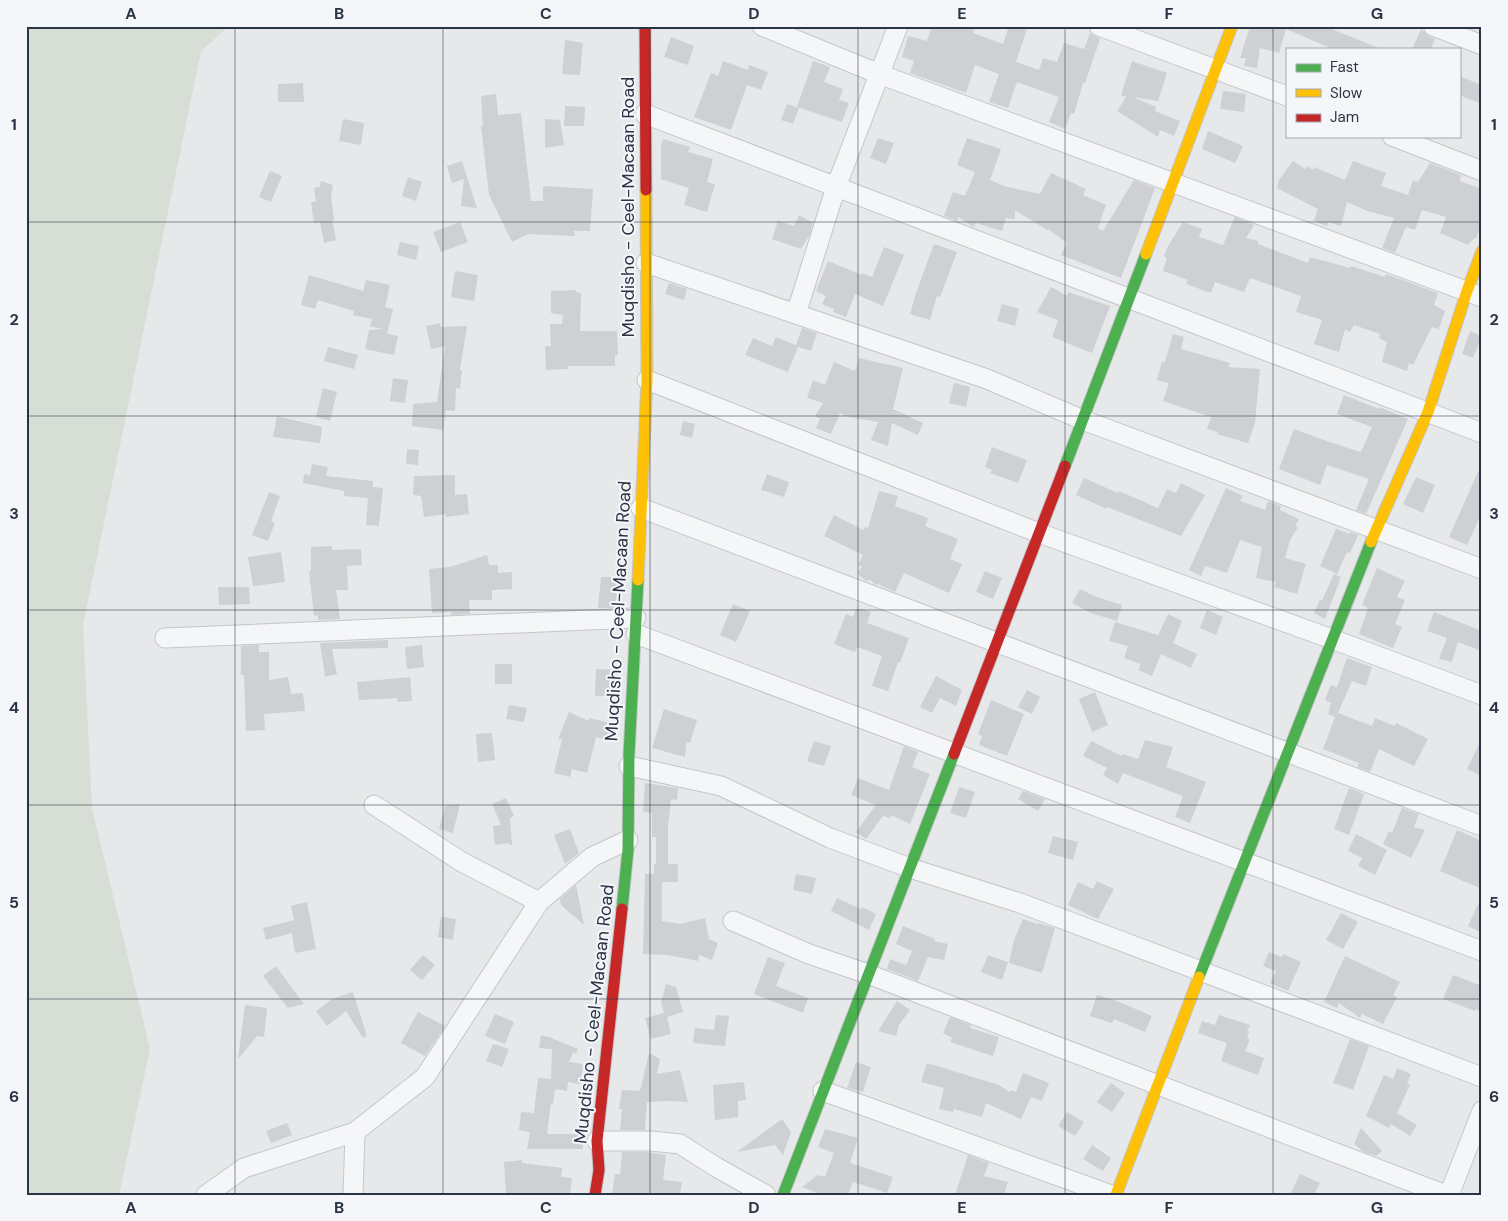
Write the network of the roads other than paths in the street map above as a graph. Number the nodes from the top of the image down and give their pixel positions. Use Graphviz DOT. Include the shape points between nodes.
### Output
graph roads {
  1 [pos="645,26"];
  2 [pos="762,26"];
  3 [pos="898,26"];
  4 [pos="1099,26"];
  5 [pos="1232,26"];
  6 [pos="1433,26"];
  7 [pos="1482,45"];
  8 [pos="1216,68"];
  9 [pos="879,74"];
  10 [pos="1286,96"];
  11 [pos="646,114"];
  12 [pos="1397,138"];
  13 [pos="1482,171"];
  14 [pos="1173,182"];
  15 [pos="836,187"];
  16 [pos="1482,251"];
  17 [pos="646,263"];
  18 [pos="1474,294"];
  19 [pos="1129,298"];
  20 [pos="796,314"];
  21 [pos="647,380"];
  22 [pos="1428,412"];
  23 [pos="1083,420"];
  24 [pos="1482,433"];
  25 [pos="641,508"];
  26 [pos="1376,529"];
  27 [pos="1039,533"];
  28 [pos="1482,569"];
  29 [pos="636,626"];
  30 [pos="165,638"];
  31 [pos="1332,639"];
  32 [pos="997,643"];
  33 [pos="1482,696"];
  34 [pos="954,753"];
  35 [pos="1287,753"];
  36 [pos="629,766"];
  37 [pos="374,804"];
  38 [pos="1482,826"];
  39 [pos="628,840"];
  40 [pos="1244,862"];
  41 [pos="910,868"];
  42 [pos="539,902"];
  43 [pos="733,921"];
  44 [pos="1482,951"];
  45 [pos="1202,970"];
  46 [pos="868,974"];
  47 [pos="1482,1077"];
  48 [pos="1157,1085"];
  49 [pos="823,1091"];
  50 [pos="1482,1111"];
  51 [pos="355,1132"];
  52 [pos="597,1141"];
  53 [pos="206,1195"];
  54 [pos="352,1195"];
  55 [pos="595,1195"];
  56 [pos="766,1195"];
  57 [pos="783,1195"];
  58 [pos="1111,1195"];
  59 [pos="1116,1195"];
  60 [pos="1447,1195"];
  1 -- 11 [label="street, Muqdisho - Ceel-Macaan Road"];
  2 -- 9 [label="street"];
  3 -- 9 [label="street"];
  4 -- 8 [label="street"];
  5 -- 8 [label="street"];
  6 -- 7 [label="street"];
  8 -- 10 [label="street"];
  8 -- 14 [label="street"];
  9 -- 14 [label="street"];
  9 -- 15 [label="street"];
  11 -- 15 [label="street"];
  11 -- 17 [label="street, Muqdisho - Ceel-Macaan Road"];
  12 -- 13 [label="street"];
  14 -- 18 [label="street"];
  14 -- 19 [label="street"];
  15 -- 19 [label="street"];
  15 -- 20 [label="street"];
  16 -- 18 [label="street"];
  17 -- 20 [label="street"];
  17 -- 21 [label="street, Muqdisho - Ceel-Macaan Road"];
  18 -- 22 [label="street"];
  19 -- 22 [label="street"];
  19 -- 23 [label="street"];
  20 -- 23 [label="street" via="987,379"];
  21 -- 25 [label="street, Muqdisho - Ceel-Macaan Road"];
  21 -- 27 [label="street"];
  22 -- 24 [label="street"];
  22 -- 26 [label="street"];
  23 -- 26 [label="street"];
  23 -- 27 [label="street"];
  25 -- 29 [label="street, Muqdisho - Ceel-Macaan Road"];
  25 -- 32 [label="street"];
  26 -- 28 [label="street"];
  26 -- 31 [label="street"];
  27 -- 31 [label="street"];
  27 -- 32 [label="street"];
  29 -- 30 [label="street"];
  29 -- 34 [label="street"];
  29 -- 36 [label="street, Muqdisho - Ceel-Macaan Road"];
  31 -- 33 [label="street"];
  31 -- 35 [label="street"];
  32 -- 34 [label="street"];
  32 -- 35 [label="street"];
  34 -- 40 [label="street"];
  34 -- 41 [label="street"];
  35 -- 38 [label="street"];
  35 -- 40 [label="street"];
  36 -- 39 [label="street, Muqdisho - Ceel-Macaan Road"];
  36 -- 41 [label="street" via="721,786 830,838"];
  37 -- 42 [label="street" via="462,862"];
  39 -- 42 [label="street" via="592,857"];
  39 -- 52 [label="street, Muqdisho - Ceel-Macaan Road"];
  40 -- 44 [label="street"];
  40 -- 45 [label="street"];
  41 -- 45 [label="street" via="1020,903"];
  41 -- 46 [label="street"];
  42 -- 51 [label="street" via="425,1077"];
  43 -- 46 [label="street" via="810,954"];
  45 -- 47 [label="street"];
  45 -- 48 [label="street"];
  46 -- 48 [label="street"];
  46 -- 49 [label="street"];
  48 -- 59 [label="street"];
  48 -- 60 [label="street"];
  49 -- 57 [label="street"];
  49 -- 58 [label="street"];
  50 -- 60 [label="street"];
  51 -- 53 [label="street" via="244,1168"];
  51 -- 54 [label="street"];
  52 -- 55 [label="street, Muqdisho - Ceel-Macaan Road" via="599,1170"];
  52 -- 56 [label="street" via="680,1144"];
}
